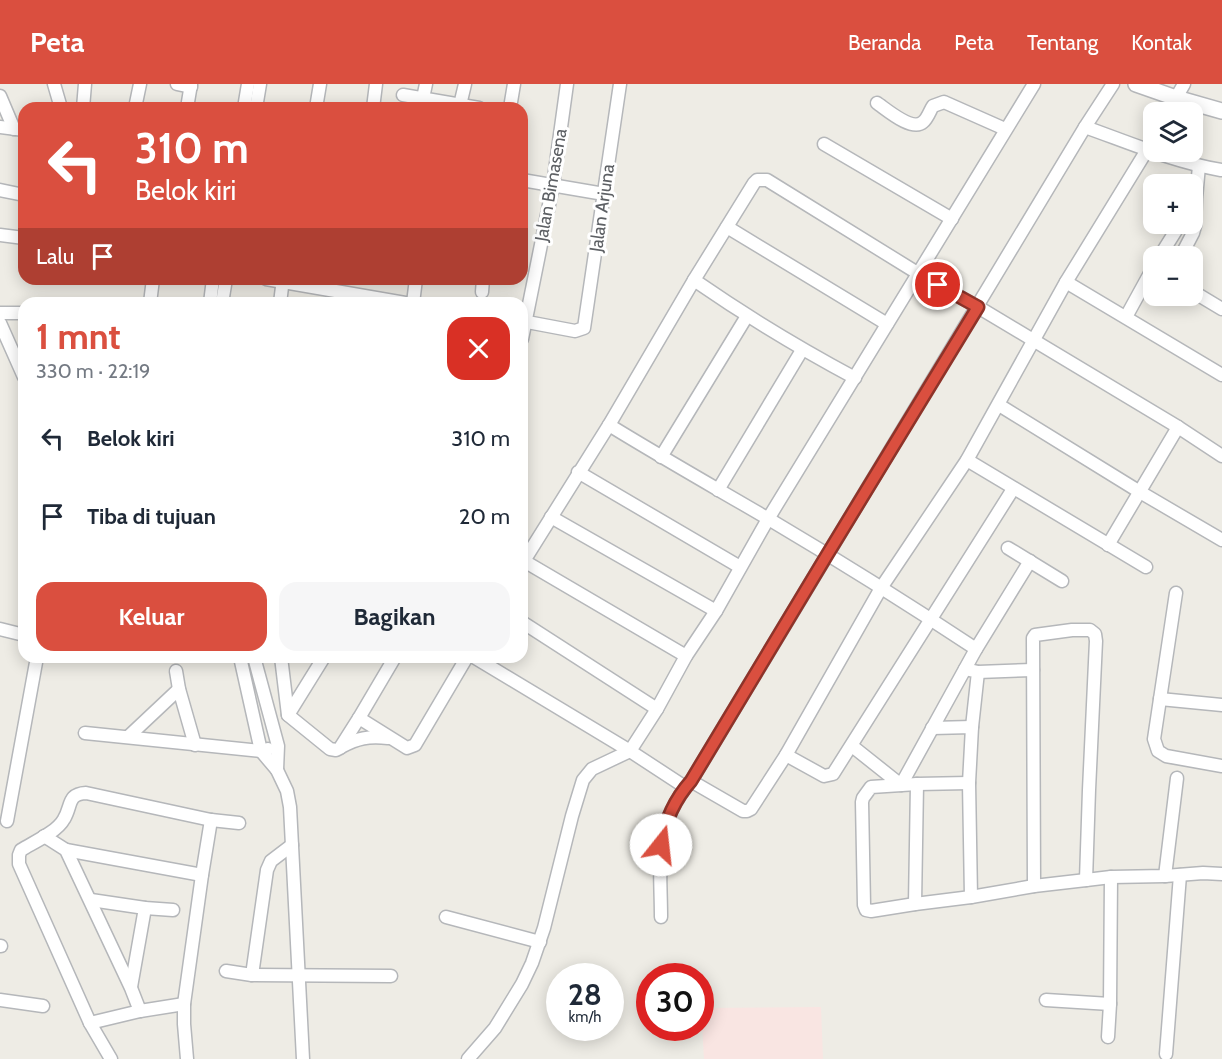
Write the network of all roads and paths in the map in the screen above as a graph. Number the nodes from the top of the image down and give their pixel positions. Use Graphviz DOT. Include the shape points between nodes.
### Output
graph roads {
  1 [pos="54,84"];
  2 [pos="85,84"];
  3 [pos="140,84"];
  4 [pos="177,84"];
  5 [pos="248,84"];
  6 [pos="260,84"];
  7 [pos="320,84"];
  8 [pos="376,84"];
  9 [pos="426,84"];
  10 [pos="465,84"];
  11 [pos="514,84"];
  12 [pos="567,84"];
  13 [pos="620,84"];
  14 [pos="1034,84"];
  15 [pos="1113,84"];
  16 [pos="1136,84"];
  17 [pos="1184,84"];
  18 [pos="191,85"];
  19 [pos="403,94"];
  20 [pos="0,96"];
  21 [pos="423,98"];
  22 [pos="1176,98"];
  23 [pos="59,102"];
  24 [pos="84,102"];
  25 [pos="136,102"];
  26 [pos="188,102"];
  27 [pos="245,102"];
  28 [pos="257,102"];
  29 [pos="317,102"];
  30 [pos="374,102"];
  31 [pos="444,102"];
  32 [pos="461,102"];
  33 [pos="511,102"];
  34 [pos="877,103"];
  35 [pos="1222,111"];
  36 [pos="0,127"];
  37 [pos="1085,127"];
  38 [pos="18,128"];
  39 [pos="1005,129"];
  40 [pos="18,130"];
  41 [pos="824,144"];
  42 [pos="1143,149"];
  43 [pos="1143,157"];
  44 [pos="1186,162"];
  45 [pos="1199,166"];
  46 [pos="1221,170"];
  47 [pos="1198,174"];
  48 [pos="528,181"];
  49 [pos="553,185"];
  50 [pos="0,190"];
  51 [pos="18,194"];
  52 [pos="604,194"];
  53 [pos="952,219"];
  54 [pos="727,227"];
  55 [pos="0,235"];
  56 [pos="18,237"];
  57 [pos="919,274"];
  58 [pos="694,280"];
  59 [pos="1066,282"];
  60 [pos="305,285"];
  61 [pos="1143,286"];
  62 [pos="372,297"];
  63 [pos="1203,298"];
  64 [pos="528,302"];
  65 [pos="978,307"];
  66 [pos="1222,309"];
  67 [pos="0,313"];
  68 [pos="18,314"];
  69 [pos="747,316"];
  70 [pos="1126,317"];
  71 [pos="0,322"];
  72 [pos="528,322"];
  73 [pos="887,324"];
  74 [pos="1034,341"];
  75 [pos="802,350"];
  76 [pos="18,362"];
  77 [pos="1222,375"];
  78 [pos="855,378"];
  79 [pos="999,405"];
  80 [pos="609,425"];
  81 [pos="1178,427"];
  82 [pos="1222,456"];
  83 [pos="661,457"];
  84 [pos="968,460"];
  85 [pos="578,472"];
  86 [pos="1013,489"];
  87 [pos="718,490"];
  88 [pos="1140,492"];
  89 [pos="551,517"];
  90 [pos="768,519"];
  91 [pos="1222,540"];
  92 [pos="1108,545"];
  93 [pos="1008,548"];
  94 [pos="528,555"];
  95 [pos="827,555"];
  96 [pos="1030,561"];
  97 [pos="528,566"];
  98 [pos="740,567"];
  99 [pos="1146,567"];
  100 [pos="1062,581"];
  101 [pos="881,588"];
  102 [pos="1176,593"];
  103 [pos="716,611"];
  104 [pos="930,619"];
  105 [pos="528,626"];
  106 [pos="0,629"];
  107 [pos="18,633"];
  108 [pos="976,649"];
  109 [pos="686,656"];
  110 [pos="36,663"];
  111 [pos="241,663"];
  112 [pos="256,663"];
  113 [pos="282,663"];
  114 [pos="320,663"];
  115 [pos="391,663"];
  116 [pos="463,663"];
  117 [pos="484,663"];
  118 [pos="971,670"];
  119 [pos="1033,670"];
  120 [pos="176,671"];
  121 [pos="179,689"];
  122 [pos="1160,699"];
  123 [pos="1222,703"];
  124 [pos="657,709"];
  125 [pos="288,715"];
  126 [pos="359,718"];
  127 [pos="972,727"];
  128 [pos="932,728"];
  129 [pos="85,733"];
  130 [pos="129,736"];
  131 [pos="392,738"];
  132 [pos="195,745"];
  133 [pos="278,746"];
  134 [pos="852,746"];
  135 [pos="340,748"];
  136 [pos="261,751"];
  137 [pos="630,751"];
  138 [pos="786,755"];
  139 [pos="1222,766"];
  140 [pos="278,770"];
  141 [pos="1177,778"];
  142 [pos="969,783"];
  143 [pos="688,784"];
  144 [pos="901,784"];
  145 [pos="918,784"];
  146 [pos="211,820"];
  147 [pos="7,821"];
  148 [pos="238,823"];
  149 [pos="44,836"];
  150 [pos="292,845"];
  151 [pos="66,850"];
  152 [pos="1222,874"];
  153 [pos="202,875"];
  154 [pos="1180,875"];
  155 [pos="1165,876"];
  156 [pos="1112,878"];
  157 [pos="1086,880"];
  158 [pos="1034,886"];
  159 [pos="971,897"];
  160 [pos="91,900"];
  161 [pos="915,904"];
  162 [pos="145,908"];
  163 [pos="173,910"];
  164 [pos="446,917"];
  165 [pos="661,917"];
  166 [pos="540,942"];
  167 [pos="226,971"];
  168 [pos="252,975"];
  169 [pos="299,975"];
  170 [pos="391,976"];
  171 [pos="131,988"];
  172 [pos="0,1000"];
  173 [pos="1046,1000"];
  174 [pos="184,1004"];
  175 [pos="1110,1004"];
  176 [pos="43,1006"];
  177 [pos="140,1011"];
  178 [pos="90,1023"];
  179 [pos="1108,1037"];
  180 [pos="1166,1054"];
  181 [pos="111,1059"];
  182 [pos="187,1059"];
  183 [pos="303,1059"];
  184 [pos="468,1059"];
  1 -- 23 [label="street"];
  2 -- 24 [label="street"];
  3 -- 25 [label="street"];
  4 -- 18 [label="street"];
  5 -- 27 [label="street"];
  6 -- 28 [label="street"];
  7 -- 29 [label="street"];
  8 -- 30 [label="street"];
  9 -- 21 [label="street"];
  10 -- 32 [label="street"];
  11 -- 33 [label="street"];
  12 -- 49 [label="street, Jalan Bimasena"];
  13 -- 52 [label="street, Jalan Arjuna"];
  14 -- 39 [label="street"];
  15 -- 37 [label="street"];
  16 -- 22 [label="street"];
  17 -- 22 [label="street"];
  18 -- 26 [label="street"];
  19 -- 21 [label="street"];
  20 -- 38 [label="street"];
  21 -- 31 [label="street"];
  22 -- 35 [label="street"];
  34 -- 39 [label="street" via="916,125 924,122 933,105 944,102"];
  36 -- 40 [label="street"];
  37 -- 42 [label="street"];
  37 -- 65 [label="street"];
  39 -- 53 [label="street"];
  41 -- 53 [label="street"];
  43 -- 59 [label="street"];
  44 -- 45 [label="street"];
  45 -- 46 [label="street"];
  45 -- 47 [label="street"];
  48 -- 49 [label="street"];
  49 -- 52 [label="street"];
  49 -- 64 [label="street, Jalan Bimasena"];
  50 -- 51 [label="street"];
  52 -- 72 [label="street, Jalan Arjuna" via="584,328 575,331"];
  53 -- 57 [label="street"];
  54 -- 57 [label="street" via="754,183 767,180"];
  54 -- 58 [label="street"];
  54 -- 73 [label="street"];
  55 -- 56 [label="street"];
  57 -- 65 [label="street"];
  57 -- 73 [label="street"];
  58 -- 69 [label="street"];
  58 -- 80 [label="street"];
  59 -- 70 [label="street"];
  59 -- 74 [label="street"];
  60 -- 62 [label="street"];
  61 -- 70 [label="street"];
  63 -- 66 [label="street"];
  65 -- 74 [label="street"];
  65 -- 95 [label="street"];
  67 -- 68 [label="street"];
  69 -- 75 [label="street"];
  69 -- 83 [label="street"];
  70 -- 77 [label="street"];
  71 -- 76 [label="street"];
  73 -- 78 [label="street"];
  74 -- 79 [label="street"];
  74 -- 81 [label="street"];
  75 -- 78 [label="street"];
  75 -- 87 [label="street"];
  78 -- 90 [label="street"];
  79 -- 84 [label="street"];
  79 -- 88 [label="street"];
  80 -- 83 [label="street"];
  80 -- 85 [label="street"];
  81 -- 82 [label="street"];
  81 -- 88 [label="street"];
  83 -- 87 [label="street"];
  84 -- 86 [label="street"];
  84 -- 101 [label="street"];
  85 -- 89 [label="street"];
  85 -- 98 [label="street"];
  86 -- 92 [label="street"];
  86 -- 104 [label="street"];
  87 -- 90 [label="street"];
  88 -- 91 [label="street"];
  88 -- 92 [label="street"];
  89 -- 94 [label="street"];
  89 -- 103 [label="street"];
  90 -- 95 [label="street"];
  90 -- 98 [label="street"];
  92 -- 99 [label="street"];
  93 -- 96 [label="street"];
  95 -- 101 [label="street"];
  95 -- 143 [label="street"];
  96 -- 100 [label="street"];
  96 -- 108 [label="street"];
  97 -- 109 [label="street"];
  98 -- 103 [label="street"];
  101 -- 104 [label="street"];
  101 -- 138 [label="street"];
  102 -- 122 [label="street"];
  103 -- 109 [label="street"];
  104 -- 108 [label="street"];
  104 -- 134 [label="street"];
  105 -- 124 [label="street"];
  106 -- 107 [label="street"];
  108 -- 118 [label="street"];
  109 -- 124 [label="street"];
  110 -- 147 [label="street"];
  111 -- 136 [label="street"];
  112 -- 133 [label="street"];
  113 -- 125 [label="street"];
  114 -- 125 [label="street"];
  115 -- 126 [label="street"];
  116 -- 131 [label="street" via="415,745 408,748"];
  117 -- 137 [label="street"];
  118 -- 119 [label="street"];
  118 -- 127 [label="street"];
  118 -- 128 [label="street"];
  119 -- 157 [label="street" via="1034,636 1072,630 1094,632"];
  119 -- 158 [label="street"];
  120 -- 121 [label="street"];
  121 -- 130 [label="street"];
  121 -- 132 [label="street"];
  122 -- 123 [label="street"];
  122 -- 139 [label="street" via="1154,739 1158,751 1166,756"];
  124 -- 137 [label="street"];
  125 -- 135 [label="street" via="330,749"];
  126 -- 131 [label="street"];
  126 -- 135 [label="street"];
  127 -- 128 [label="street"];
  127 -- 142 [label="street"];
  128 -- 144 [label="street"];
  129 -- 130 [label="street"];
  130 -- 132 [label="street"];
  131 -- 135 [label="street" via="369,736"];
  132 -- 136 [label="street"];
  133 -- 136 [label="street"];
  133 -- 140 [label="street"];
  134 -- 138 [label="street" via="829,776"];
  134 -- 144 [label="street"];
  136 -- 140 [label="street"];
  137 -- 143 [label="street"];
  137 -- 166 [label="street" via="592,769 583,780"];
  138 -- 143 [label="street" via="747,811"];
  140 -- 150 [label="street" via="290,807"];
  141 -- 155 [label="street"];
  142 -- 145 [label="street"];
  142 -- 159 [label="street"];
  143 -- 165 [label="street" via="664,828"];
  144 -- 145 [label="street"];
  144 -- 161 [label="street" via="871,787 863,798 864,905 871,911"];
  145 -- 161 [label="street"];
  146 -- 148 [label="street"];
  146 -- 149 [label="street" via="82,794 74,796 64,819"];
  146 -- 153 [label="street"];
  149 -- 151 [label="street"];
  149 -- 178 [label="street" via="21,850 19,864"];
  150 -- 168 [label="street" via="271,861 267,870"];
  150 -- 169 [label="street"];
  151 -- 153 [label="street"];
  151 -- 160 [label="street"];
  152 -- 154 [label="street"];
  153 -- 174 [label="street"];
  154 -- 155 [label="street"];
  154 -- 180 [label="street"];
  155 -- 156 [label="street"];
  156 -- 157 [label="street"];
  156 -- 175 [label="street"];
  157 -- 158 [label="street"];
  158 -- 159 [label="street"];
  159 -- 161 [label="street"];
  160 -- 162 [label="street"];
  160 -- 171 [label="street"];
  162 -- 163 [label="street"];
  162 -- 171 [label="street"];
  164 -- 166 [label="street"];
  166 -- 184 [label="street" via="522,984 495,1028"];
  167 -- 168 [label="street"];
  168 -- 169 [label="street"];
  169 -- 170 [label="street"];
  169 -- 183 [label="street"];
  171 -- 177 [label="street"];
  172 -- 176 [label="street"];
  173 -- 175 [label="street"];
  174 -- 177 [label="street"];
  174 -- 182 [label="street"];
  175 -- 179 [label="street"];
  177 -- 178 [label="street"];
  178 -- 181 [label="street"];
}
